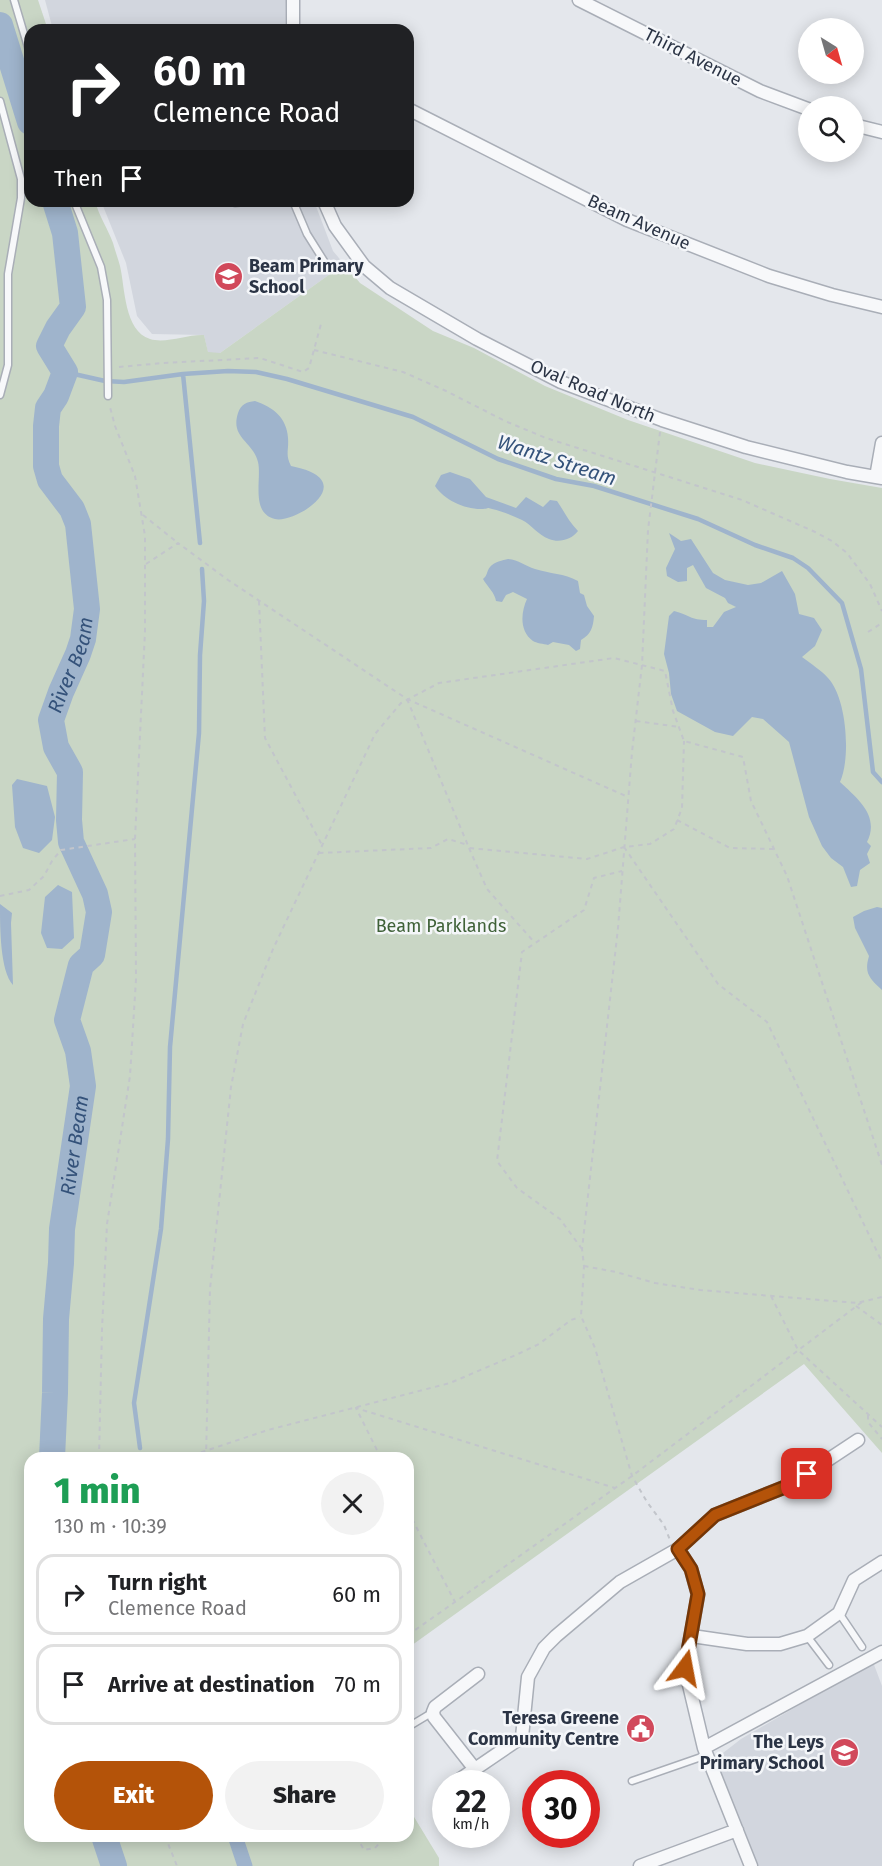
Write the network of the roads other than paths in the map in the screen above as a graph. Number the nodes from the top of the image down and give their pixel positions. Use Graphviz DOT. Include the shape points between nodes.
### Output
graph roads {
  1 [pos="14,0"];
  2 [pos="293,0"];
  3 [pos="579,0"];
  4 [pos="293,24"];
  5 [pos="24,34"];
  6 [pos="0,101"];
  7 [pos="798,105"];
  8 [pos="414,112"];
  9 [pos="864,128"];
  10 [pos="882,132"];
  11 [pos="76,207"];
  12 [pos="296,207"];
  13 [pos="327,207"];
  14 [pos="329,269"];
  15 [pos="882,307"];
  16 [pos="0,395"];
  17 [pos="108,396"];
  18 [pos="882,443"];
  19 [pos="879,478"];
  20 [pos="858,1440"];
  21 [pos="678,1549"];
  22 [pos="882,1562"];
  23 [pos="839,1613"];
  24 [pos="692,1636"];
  25 [pos="807,1636"];
  26 [pos="862,1647"];
  27 [pos="882,1652"];
  28 [pos="829,1665"];
  29 [pos="478,1674"];
  30 [pos="433,1712"];
  31 [pos="414,1723"];
  32 [pos="705,1752"];
  33 [pos="474,1768"];
  34 [pos="471,1770"];
  35 [pos="632,1781"];
  36 [pos="737,1830"];
  37 [pos="640,1866"];
  38 [pos="751,1866"];
  1 -- 5 [label="lane"];
  2 -- 4 [label="street"];
  3 -- 7 [label="street, Third Avenue" via="760,91"];
  6 -- 16 [label="lane" via="21,179 8,274 8,365"];
  8 -- 15 [label="street, Beam Avenue" via="637,224 769,276"];
  9 -- 10 [label="street"];
  11 -- 17 [label="lane" via="101,267 107,300"];
  12 -- 14 [label="lane"];
  13 -- 19 [label="street, Oval Road North" via="335,226 364,266 390,288 561,382 746,447"];
  18 -- 19 [label="street"];
  20 -- 21 [label="street" via="790,1485 715,1515"];
  21 -- 24 [label="street" via="691,1569 698,1594"];
  21 -- 33 [label="street" via="620,1582 544,1648 528,1677 522,1737"];
  22 -- 23 [label="street" via="854,1580"];
  23 -- 25 [label="street"];
  23 -- 26 [label="lane"];
  24 -- 25 [label="street" via="747,1644 780,1644"];
  24 -- 32 [label="street" via="685,1668"];
  25 -- 28 [label="lane"];
  27 -- 32 [label="street"];
  29 -- 30 [label="street"];
  30 -- 31 [label="lane"];
  30 -- 33 [label="street"];
  32 -- 35 [label="lane"];
  32 -- 36 [label="street"];
  33 -- 34 [label="street"];
  36 -- 37 [label="street"];
  36 -- 38 [label="street"];
}
